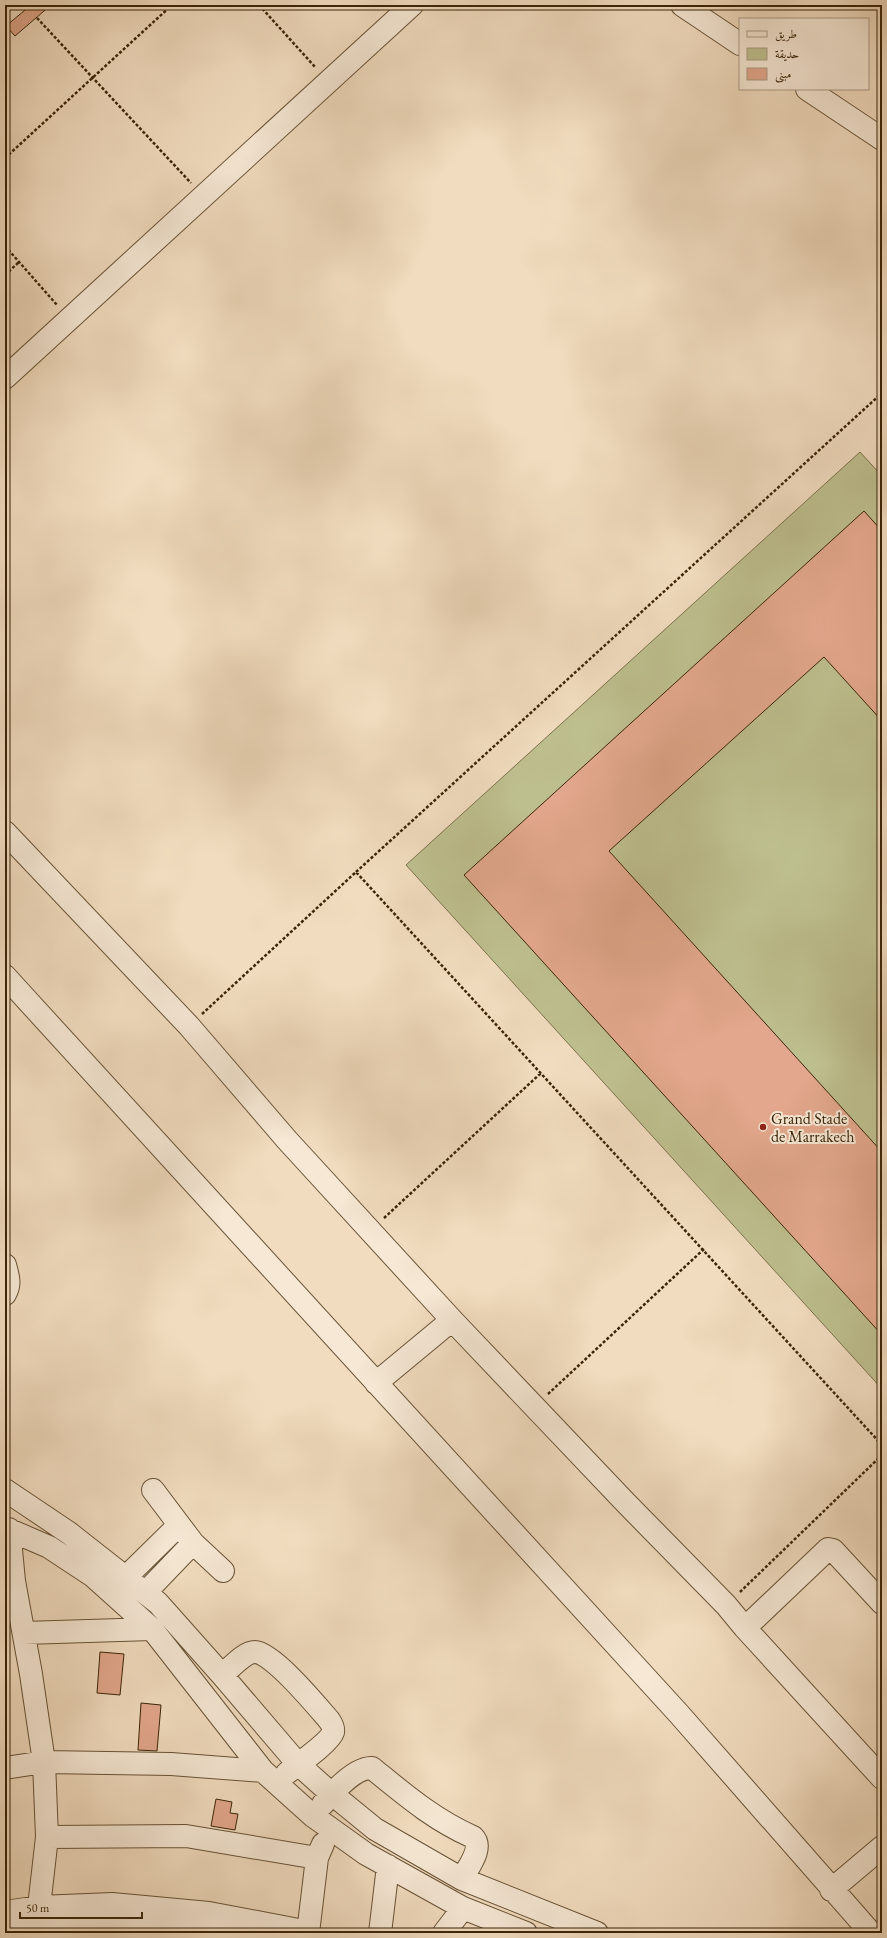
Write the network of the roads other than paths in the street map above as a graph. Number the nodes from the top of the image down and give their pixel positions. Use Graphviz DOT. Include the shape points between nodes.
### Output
graph roads {
  1 [pos="412,5"];
  2 [pos="682,5"];
  3 [pos="739,43"];
  4 [pos="808,90"];
  5 [pos="882,139"];
  6 [pos="5,378"];
  7 [pos="5,832"];
  8 [pos="5,976"];
  9 [pos="5,1265"];
  10 [pos="5,1294"];
  11 [pos="5,1305"];
  12 [pos="452,1320"];
  13 [pos="376,1383"];
  14 [pos="5,1490"];
  15 [pos="153,1490"];
  16 [pos="179,1525"];
  17 [pos="7,1528"];
  18 [pos="193,1543"];
  19 [pos="223,1571"];
  20 [pos="131,1588"];
  21 [pos="882,1603"];
  22 [pos="745,1628"];
  23 [pos="152,1629"];
  24 [pos="24,1633"];
  25 [pos="227,1680"];
  26 [pos="210,1704"];
  27 [pos="44,1762"];
  28 [pos="298,1764"];
  29 [pos="5,1768"];
  30 [pos="270,1777"];
  31 [pos="882,1778"];
  32 [pos="331,1794"];
  33 [pos="321,1822"];
  34 [pos="47,1837"];
  35 [pos="882,1847"];
  36 [pos="317,1858"];
  37 [pos="388,1866"];
  38 [pos="462,1879"];
  39 [pos="831,1890"];
  40 [pos="463,1908"];
  41 [pos="538,1910"];
  42 [pos="5,1912"];
  43 [pos="37,1922"];
  44 [pos="5,1930"];
  45 [pos="308,1932"];
  46 [pos="214,1933"];
  47 [pos="380,1933"];
  48 [pos="444,1933"];
  49 [pos="526,1933"];
  50 [pos="533,1933"];
  51 [pos="597,1933"];
  52 [pos="871,1933"];
  1 -- 6 [label="street"];
  2 -- 3 [label="street"];
  4 -- 5 [label="street"];
  7 -- 12 [label="street" via="189,1026 287,1140"];
  8 -- 13 [label="street"];
  9 -- 10 [label="street" via="10,1283"];
  10 -- 11 [label="street"];
  12 -- 13 [label="street"];
  12 -- 22 [label="street" via="726,1605"];
  13 -- 39 [label="street" via="679,1714"];
  14 -- 20 [label="street" via="69,1533"];
  15 -- 16 [label="street"];
  16 -- 18 [label="street"];
  16 -- 20 [label="street"];
  17 -- 20 [label="street" via="49,1547 94,1576"];
  17 -- 24 [label="street"];
  18 -- 19 [label="street"];
  18 -- 20 [label="street"];
  20 -- 23 [label="street"];
  20 -- 25 [label="street" via="158,1603"];
  21 -- 22 [label="street" via="833,1550 828,1549"];
  22 -- 31 [label="street"];
  23 -- 24 [label="street"];
  23 -- 26 [label="street"];
  24 -- 27 [label="street"];
  25 -- 26 [label="street"];
  25 -- 28 [label="street"];
  25 -- 28 [label="street" via="248,1654 262,1654 280,1667 329,1720 333,1731 328,1740"];
  26 -- 30 [label="street"];
  27 -- 29 [label="street"];
  27 -- 30 [label="street" via="171,1764"];
  27 -- 34 [label="street"];
  28 -- 30 [label="street"];
  28 -- 32 [label="street"];
  30 -- 33 [label="street"];
  32 -- 33 [label="street"];
  32 -- 38 [label="street" via="375,1829"];
  32 -- 38 [label="street" via="357,1772 364,1768 372,1768 437,1819 477,1841 478,1847"];
  33 -- 36 [label="street"];
  33 -- 37 [label="street" via="366,1854"];
  34 -- 36 [label="street" via="186,1836"];
  34 -- 43 [label="street"];
  35 -- 39 [label="street"];
  36 -- 45 [label="street"];
  37 -- 40 [label="street"];
  37 -- 47 [label="street"];
  38 -- 41 [label="street"];
  39 -- 52 [label="street"];
  40 -- 48 [label="street"];
  40 -- 49 [label="street"];
  41 -- 50 [label="street"];
  41 -- 51 [label="street"];
  42 -- 43 [label="street"];
  43 -- 44 [label="street"];
  43 -- 45 [label="street" via="112,1904 209,1913"];
  43 -- 46 [label="street" via="110,1923"];
}
